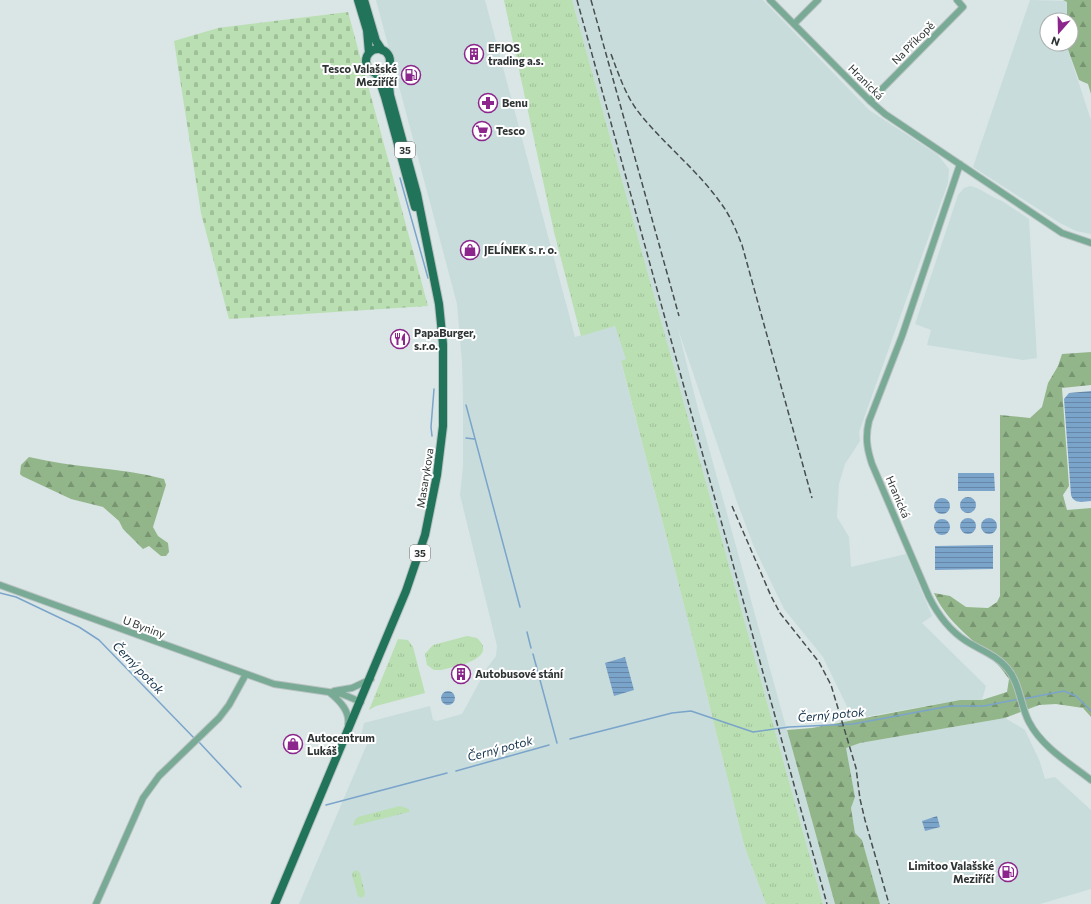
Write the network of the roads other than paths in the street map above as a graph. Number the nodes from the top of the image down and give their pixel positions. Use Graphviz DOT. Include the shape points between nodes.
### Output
graph roads {
  1 [pos="358,0"];
  2 [pos="364,0"];
  3 [pos="770,0"];
  4 [pos="818,0"];
  5 [pos="957,0"];
  6 [pos="794,24"];
  7 [pos="382,50"];
  8 [pos="369,53"];
  9 [pos="387,69"];
  10 [pos="374,72"];
  11 [pos="870,101"];
  12 [pos="960,164"];
  13 [pos="1091,243"];
  14 [pos="427,246"];
  15 [pos="0,585"];
  16 [pos="246,674"];
  17 [pos="371,679"];
  18 [pos="329,692"];
  19 [pos="361,702"];
  20 [pos="347,732"];
  21 [pos="1091,780"];
  22 [pos="96,904"];
  23 [pos="276,904"];
  1 -- 8 [label="main road, Masarykova / 35" via="367,30"];
  2 -- 7 [label="main road, Masarykova / 35" via="376,41"];
  3 -- 6 [label="street, Hranická"];
  4 -- 6 [label="street"];
  5 -- 11 [label="street, Na Příkopě" via="963,7"];
  6 -- 11 [label="street, Hranická"];
  7 -- 8 [label="main road"];
  7 -- 9 [label="main road, Masarykova / 35" via="390,58"];
  8 -- 10 [label="main road, Masarykova / 35" via="367,64"];
  9 -- 10 [label="main road" via="381,73"];
  9 -- 14 [label="main road, Masarykova / 35" via="390,96 417,194"];
  10 -- 14 [label="main road, Masarykova / 35" via="378,76 385,97"];
  11 -- 12 [label="street, Hranická" via="885,114"];
  12 -- 13 [label="street, Hranická" via="1062,233"];
  12 -- 21 [label="street, Hranická" via="902,336 869,421 867,442 872,464 942,620 959,636 1001,662 1012,674 1029,722 1039,738"];
  14 -- 17 [label="main road, Masarykova / 35" via="439,304 443,344 443,426 437,475 420,554"];
  15 -- 16 [label="street, U Byniny"];
  16 -- 18 [label="street, U Byniny" via="286,686"];
  16 -- 22 [label="street" via="229,705 159,776 143,798"];
  17 -- 18 [label="street" via="352,688"];
  17 -- 19 [label="main road, Masarykova / 35"];
  18 -- 19 [label="street"];
  18 -- 20 [label="street" via="338,699 347,712"];
  19 -- 20 [label="main road, 35"];
  20 -- 23 [label="main road, 35"];
}
